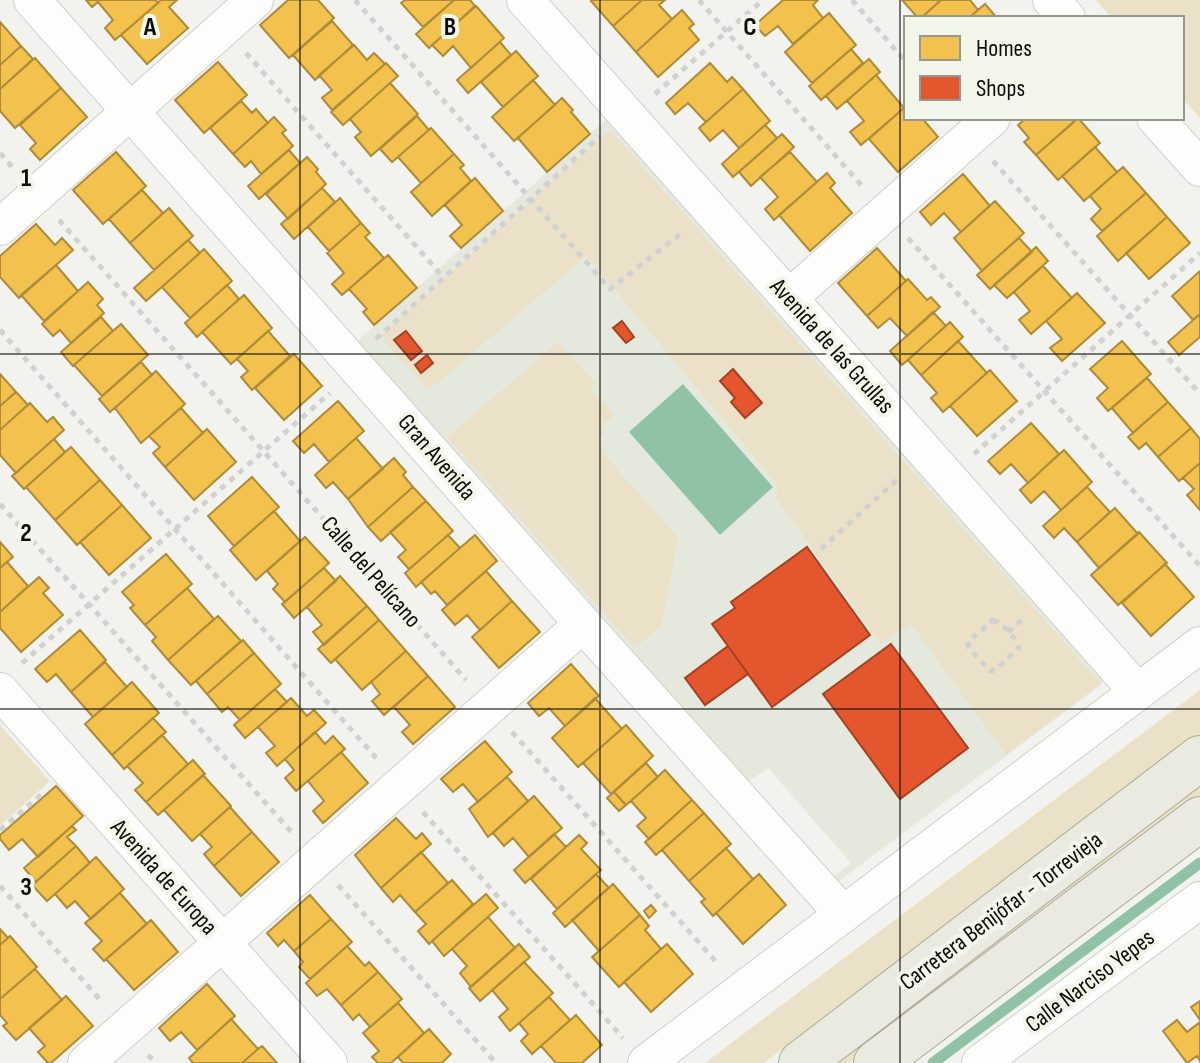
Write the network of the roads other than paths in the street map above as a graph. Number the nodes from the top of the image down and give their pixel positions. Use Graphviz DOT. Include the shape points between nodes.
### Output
graph roads {
  1 [pos="32,0"];
  2 [pos="255,0"];
  3 [pos="525,0"];
  4 [pos="1051,0"];
  5 [pos="1065,16"];
  6 [pos="131,111"];
  7 [pos="1157,120"];
  8 [pos="982,127"];
  9 [pos="1200,168"];
  10 [pos="0,227"];
  11 [pos="789,298"];
  12 [pos="583,624"];
  13 [pos="1200,645"];
  14 [pos="6,682"];
  15 [pos="1138,692"];
  16 [pos="1200,758"];
  17 [pos="1200,819"];
  18 [pos="1200,900"];
  19 [pos="843,914"];
  20 [pos="222,943"];
  21 [pos="635,1051"];
  22 [pos="86,1063"];
  23 [pos="329,1063"];
  24 [pos="801,1063"];
  25 [pos="876,1063"];
  26 [pos="980,1063"];
  1 -- 6 [label="street, Gran Avenida"];
  2 -- 6 [label="street"];
  3 -- 11 [label="street, Avenida de las Grullas"];
  4 -- 5 [label="street"];
  6 -- 10 [label="street"];
  6 -- 12 [label="street, Gran Avenida"];
  7 -- 9 [label="street"];
  8 -- 11 [label="street"];
  11 -- 15 [label="street, Avenida de las Grullas"];
  12 -- 19 [label="street, Gran Avenida"];
  12 -- 20 [label="street"];
  13 -- 15 [label="street"];
  14 -- 20 [label="street, Avenida de Europa"];
  15 -- 19 [label="street"];
  16 -- 24 [label="main road, Carretera Benijófar - Torrevieja"];
  17 -- 25 [label="main road, Carretera Benijófar - Torrevieja"];
  18 -- 26 [label="street, Calle Narciso Yepes"];
  19 -- 21 [label="street" via="741,991"];
  20 -- 22 [label="street"];
  20 -- 23 [label="street, Avenida de Europa"];
}
